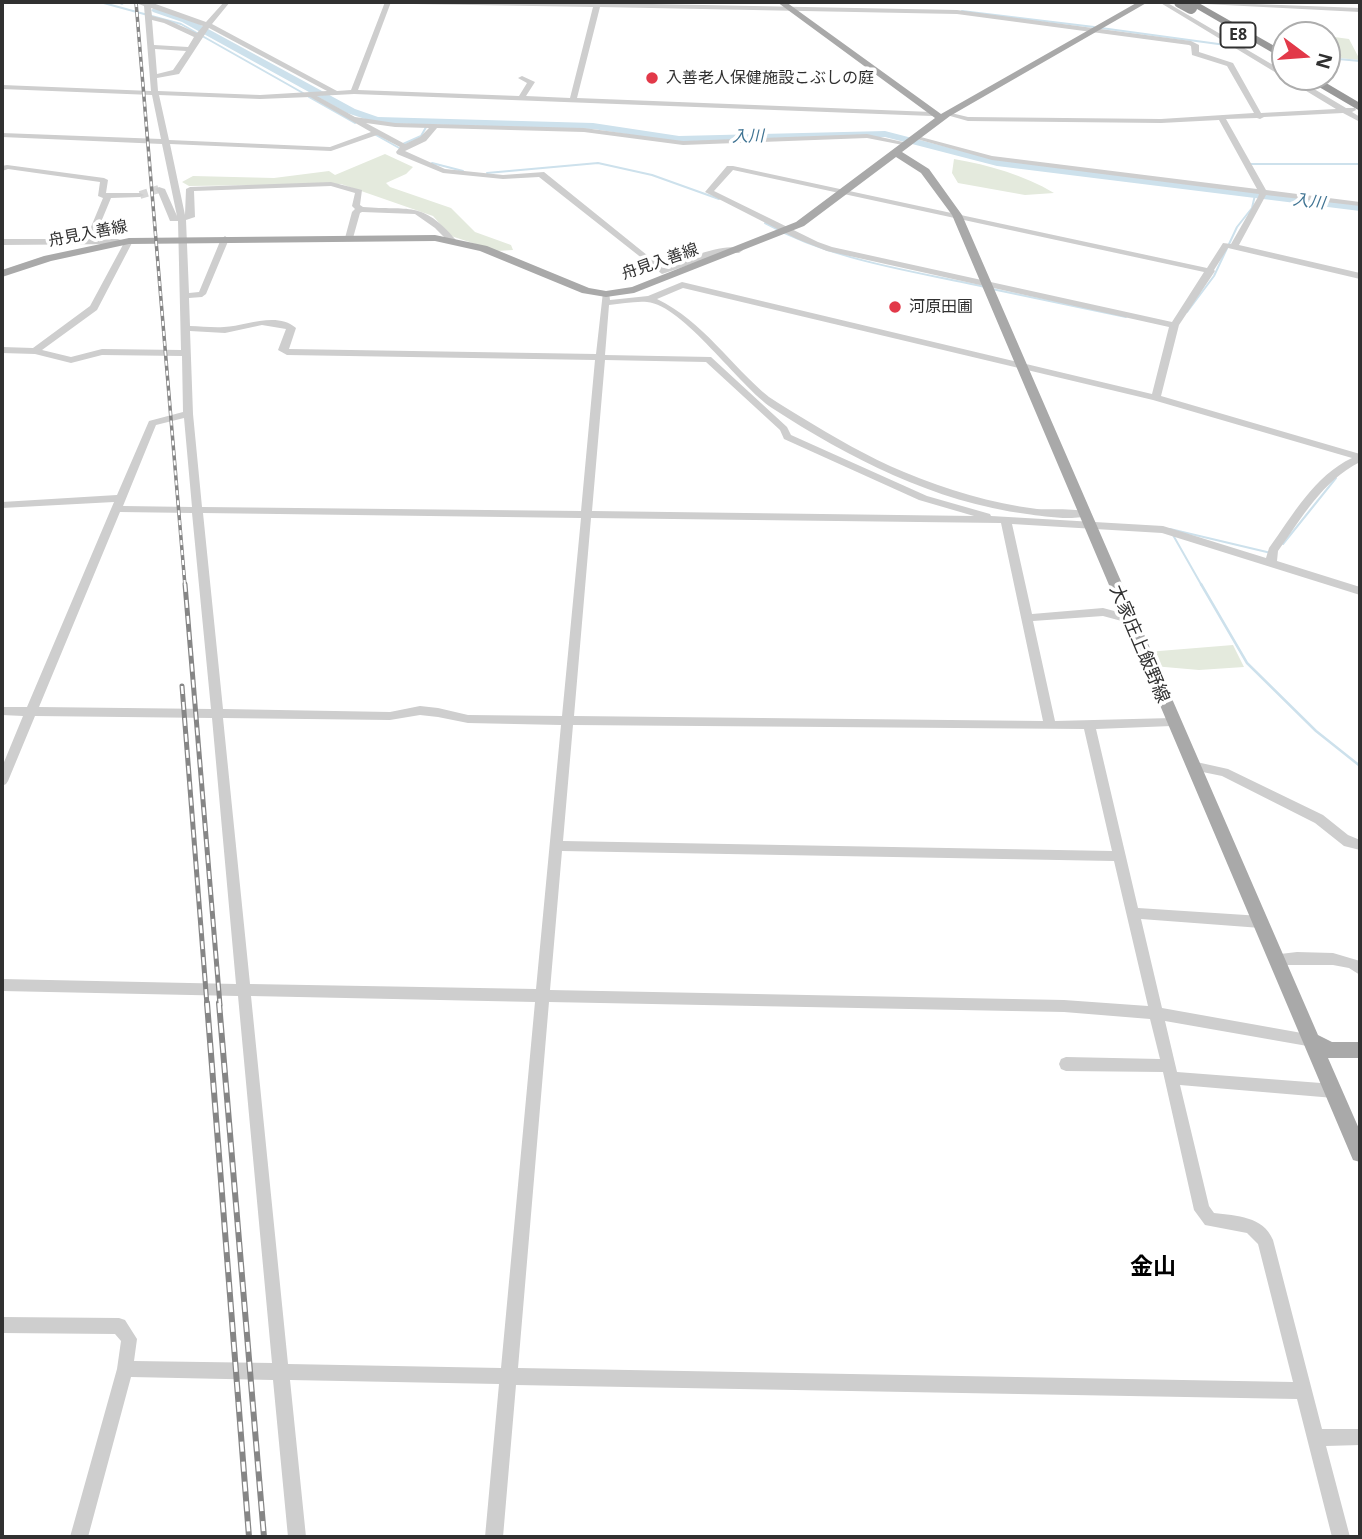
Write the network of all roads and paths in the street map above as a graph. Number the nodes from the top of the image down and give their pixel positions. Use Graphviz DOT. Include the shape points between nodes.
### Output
graph roads {
  1 [pos="136,2"];
  2 [pos="227,2"];
  3 [pos="388,2"];
  4 [pos="413,2"];
  5 [pos="1144,2"];
  6 [pos="147,3"];
  7 [pos="598,4"];
  8 [pos="1165,4"];
  9 [pos="1191,4"];
  10 [pos="788,6"];
  11 [pos="1360,10"];
  12 [pos="149,17"];
  13 [pos="208,27"];
  14 [pos="1093,29"];
  15 [pos="198,35"];
  16 [pos="151,47"];
  17 [pos="190,49"];
  18 [pos="1271,49"];
  19 [pos="1271,54"];
  20 [pos="1271,67"];
  21 [pos="154,77"];
  22 [pos="522,78"];
  23 [pos="2,87"];
  24 [pos="1319,91"];
  25 [pos="1329,91"];
  26 [pos="1336,91"];
  27 [pos="354,92"];
  28 [pos="155,93"];
  29 [pos="334,94"];
  30 [pos="314,96"];
  31 [pos="521,98"];
  32 [pos="573,99"];
  33 [pos="777,107"];
  34 [pos="1354,107"];
  35 [pos="932,114"];
  36 [pos="945,116"];
  37 [pos="1260,117"];
  38 [pos="356,119"];
  39 [pos="1223,120"];
  40 [pos="1360,120"];
  41 [pos="435,126"];
  42 [pos="377,132"];
  43 [pos="2,135"];
  44 [pos="912,141"];
  45 [pos="164,142"];
  46 [pos="405,146"];
  47 [pos="896,153"];
  48 [pos="2,169"];
  49 [pos="159,189"];
  50 [pos="844,191"];
  51 [pos="140,195"];
  52 [pos="1263,195"];
  53 [pos="107,198"];
  54 [pos="1360,204"];
  55 [pos="361,209"];
  56 [pos="957,215"];
  57 [pos="181,219"];
  58 [pos="788,231"];
  59 [pos="183,238"];
  60 [pos="349,238"];
  61 [pos="225,239"];
  62 [pos="90,240"];
  63 [pos="452,240"];
  64 [pos="123,241"];
  65 [pos="2,242"];
  66 [pos="1234,247"];
  67 [pos="739,250"];
  68 [pos="1211,271"];
  69 [pos="2,274"];
  70 [pos="1360,276"];
  71 [pos="987,286"];
  72 [pos="184,296"];
  73 [pos="606,298"];
  74 [pos="650,299"];
  75 [pos="1174,325"];
  76 [pos="184,328"];
  77 [pos="2,350"];
  78 [pos="35,351"];
  79 [pos="185,353"];
  80 [pos="600,357"];
  81 [pos="1021,366"];
  82 [pos="1156,398"];
  83 [pos="188,414"];
  84 [pos="1360,458"];
  85 [pos="118,504"];
  86 [pos="2,505"];
  87 [pos="197,510"];
  88 [pos="585,515"];
  89 [pos="1086,519"];
  90 [pos="1003,520"];
  91 [pos="1272,563"];
  92 [pos="1360,591"];
  93 [pos="1027,618"];
  94 [pos="1129,619"];
  95 [pos="2,711"];
  96 [pos="31,711"];
  97 [pos="217,715"];
  98 [pos="567,720"];
  99 [pos="1172,722"];
  100 [pos="1089,725"];
  101 [pos="1050,726"];
  102 [pos="1192,766"];
  103 [pos="2,781"];
  104 [pos="1360,845"];
  105 [pos="555,846"];
  106 [pos="1119,856"];
  107 [pos="1132,913"];
  108 [pos="1261,922"];
  109 [pos="1277,959"];
  110 [pos="1360,969"];
  111 [pos="2,985"];
  112 [pos="243,990"];
  113 [pos="542,995"];
  114 [pos="1155,1013"];
  115 [pos="1313,1041"];
  116 [pos="1360,1050"];
  117 [pos="1066,1064"];
  118 [pos="1169,1072"];
  119 [pos="1334,1091"];
  120 [pos="1360,1153"];
  121 [pos="2,1325"];
  122 [pos="125,1369"];
  123 [pos="280,1370"];
  124 [pos="509,1378"];
  125 [pos="1305,1391"];
  126 [pos="1360,1437"];
  127 [pos="1316,1438"];
  128 [pos="79,1537"];
  129 [pos="297,1537"];
  130 [pos="494,1537"];
  131 [pos="1341,1537"];
  1 -- 6 [label="street"];
  2 -- 13 [label="street"];
  3 -- 27 [label="street"];
  4 -- 7 [label="street"];
  5 -- 14 [label="main road, 舟見入善線"];
  6 -- 12 [label="street"];
  6 -- 13 [label="street" via="185,14"];
  7 -- 10 [label="street"];
  7 -- 32 [label="street"];
  8 -- 9 [label="street"];
  8 -- 20 [label="street"];
  9 -- 11 [label="street"];
  9 -- 18 [label="highway, E8"];
  9 -- 19 [label="highway, E8"];
  10 -- 14 [label="street" via="978,13"];
  10 -- 35 [label="main road"];
  12 -- 15 [label="street"];
  12 -- 16 [label="street"];
  13 -- 15 [label="street"];
  13 -- 29 [label="street"];
  14 -- 36 [label="main road, 舟見入善線"];
  14 -- 37 [label="street" via="1195,45 1195,53 1230,65"];
  15 -- 17 [label="street"];
  16 -- 17 [label="street"];
  16 -- 21 [label="street"];
  17 -- 21 [label="street" via="173,74"];
  21 -- 28 [label="street"];
  22 -- 31 [label="street" via="531,82"];
  23 -- 28 [label="street"];
  24 -- 34 [label="street"];
  25 -- 34 [label="highway"];
  26 -- 34 [label="highway"];
  27 -- 29 [label="street"];
  27 -- 31 [label="street"];
  28 -- 30 [label="street"];
  28 -- 45 [label="street"];
  29 -- 30 [label="street"];
  30 -- 38 [label="street"];
  31 -- 32 [label="street"];
  32 -- 33 [label="street"];
  33 -- 35 [label="street"];
  34 -- 37 [label="street"];
  34 -- 40 [label="street"];
  35 -- 36 [label="main road"];
  36 -- 39 [label="street"];
  36 -- 44 [label="main road, 舟見入善線"];
  37 -- 39 [label="street"];
  38 -- 41 [label="street"];
  38 -- 42 [label="street"];
  39 -- 52 [label="street"];
  41 -- 44 [label="street" via="584,130 692,144 867,136"];
  41 -- 46 [label="street" via="422,139"];
  42 -- 45 [label="street" via="331,149"];
  42 -- 46 [label="street"];
  43 -- 45 [label="street"];
  44 -- 47 [label="main road, 舟見入善線"];
  44 -- 52 [label="street" via="992,158"];
  45 -- 57 [label="street"];
  46 -- 67 [label="street" via="400,152 443,171 503,177 541,174 662,271 724,250"];
  47 -- 50 [label="main road, 舟見入善線"];
  47 -- 56 [label="main road, 大家庄上飯野線" via="925,171"];
  48 -- 53 [label="street" via="104,180 102,196"];
  49 -- 57 [label="street" via="173,219"];
  50 -- 56 [label="street"];
  50 -- 58 [label="main road, 舟見入善線"];
  50 -- 58 [label="street" via="730,167 709,192"];
  51 -- 53 [label="street"];
  52 -- 54 [label="street"];
  52 -- 66 [label="street"];
  53 -- 62 [label="street"];
  55 -- 57 [label="street" via="356,206 359,192 331,184 190,189 191,217"];
  55 -- 60 [label="street"];
  55 -- 63 [label="street" via="422,212"];
  56 -- 68 [label="street"];
  56 -- 71 [label="main road, 大家庄上飯野線"];
  57 -- 59 [label="street"];
  58 -- 67 [label="main road, 舟見入善線"];
  58 -- 71 [label="street" via="830,249"];
  59 -- 61 [label="main road, 舟見入善線"];
  59 -- 64 [label="main road, 舟見入善線"];
  59 -- 72 [label="street"];
  60 -- 61 [label="main road, 舟見入善線"];
  60 -- 63 [label="main road, 舟見入善線"];
  61 -- 72 [label="street" via="202,294"];
  62 -- 64 [label="street"];
  62 -- 65 [label="street"];
  63 -- 73 [label="main road, 舟見入善線"];
  64 -- 69 [label="main road, 舟見入善線"];
  64 -- 78 [label="street" via="94,308"];
  66 -- 68 [label="street" via="1226,245"];
  66 -- 70 [label="street"];
  67 -- 73 [label="main road, 舟見入善線"];
  68 -- 75 [label="street"];
  71 -- 75 [label="street"];
  71 -- 81 [label="main road, 大家庄上飯野線"];
  72 -- 76 [label="street"];
  73 -- 74 [label="street"];
  73 -- 80 [label="street"];
  74 -- 81 [label="street" via="682,285 692,286"];
  74 -- 89 [label="street" via="689,320 767,400 848,449 927,485 1019,509"];
  75 -- 82 [label="street"];
  76 -- 79 [label="street"];
  76 -- 80 [label="street" via="225,330 262,322 288,326 292,328 283,350 287,352"];
  77 -- 78 [label="street"];
  78 -- 79 [label="street" via="71,360 102,352"];
  79 -- 83 [label="street"];
  80 -- 88 [label="street"];
  80 -- 90 [label="street" via="708,359 784,429 787,438 923,498"];
  81 -- 82 [label="street"];
  81 -- 89 [label="main road, 大家庄上飯野線"];
  82 -- 84 [label="street"];
  83 -- 85 [label="street" via="152,423"];
  83 -- 87 [label="street"];
  84 -- 91 [label="street" via="1344,464 1321,486 1273,551"];
  85 -- 86 [label="street"];
  85 -- 87 [label="street"];
  85 -- 96 [label="street"];
  87 -- 88 [label="street"];
  87 -- 97 [label="street"];
  88 -- 90 [label="street"];
  88 -- 98 [label="street"];
  89 -- 90 [label="street"];
  89 -- 91 [label="street" via="1163,530"];
  89 -- 94 [label="main road, 大家庄上飯野線"];
  90 -- 93 [label="street"];
  91 -- 92 [label="street"];
  93 -- 94 [label="street" via="1103,612"];
  93 -- 101 [label="street"];
  94 -- 99 [label="main road, 大家庄上飯野線"];
  95 -- 96 [label="street"];
  96 -- 97 [label="street"];
  96 -- 103 [label="street"];
  97 -- 98 [label="street" via="390,716 415,709 468,719"];
  97 -- 112 [label="street"];
  98 -- 101 [label="street"];
  98 -- 105 [label="street"];
  99 -- 100 [label="street"];
  99 -- 102 [label="main road, 大家庄上飯野線"];
  100 -- 101 [label="street"];
  100 -- 106 [label="street"];
  102 -- 104 [label="street" via="1224,772 1319,819 1344,841"];
  102 -- 108 [label="main road, 大家庄上飯野線"];
  105 -- 106 [label="street"];
  105 -- 113 [label="street"];
  106 -- 107 [label="street"];
  107 -- 108 [label="street"];
  107 -- 114 [label="street"];
  108 -- 109 [label="main road, 大家庄上飯野線"];
  109 -- 110 [label="street" via="1341,960"];
  109 -- 115 [label="main road, 大家庄上飯野線"];
  111 -- 112 [label="street"];
  112 -- 113 [label="street"];
  112 -- 123 [label="street"];
  113 -- 114 [label="street" via="1064,1006"];
  113 -- 124 [label="street"];
  114 -- 115 [label="street"];
  114 -- 118 [label="street"];
  115 -- 116 [label="main road" via="1330,1050"];
  115 -- 119 [label="main road, 大家庄上飯野線"];
  117 -- 118 [label="street"];
  118 -- 119 [label="street"];
  118 -- 125 [label="street" via="1202,1210 1210,1220 1251,1226 1265,1240"];
  119 -- 120 [label="main road, 大家庄上飯野線"];
  121 -- 122 [label="street" via="119,1326 129,1339"];
  122 -- 123 [label="street"];
  122 -- 128 [label="street"];
  123 -- 124 [label="street"];
  123 -- 129 [label="street"];
  124 -- 125 [label="street"];
  124 -- 130 [label="street"];
  125 -- 127 [label="street"];
  126 -- 127 [label="street"];
  127 -- 131 [label="street"];
}
